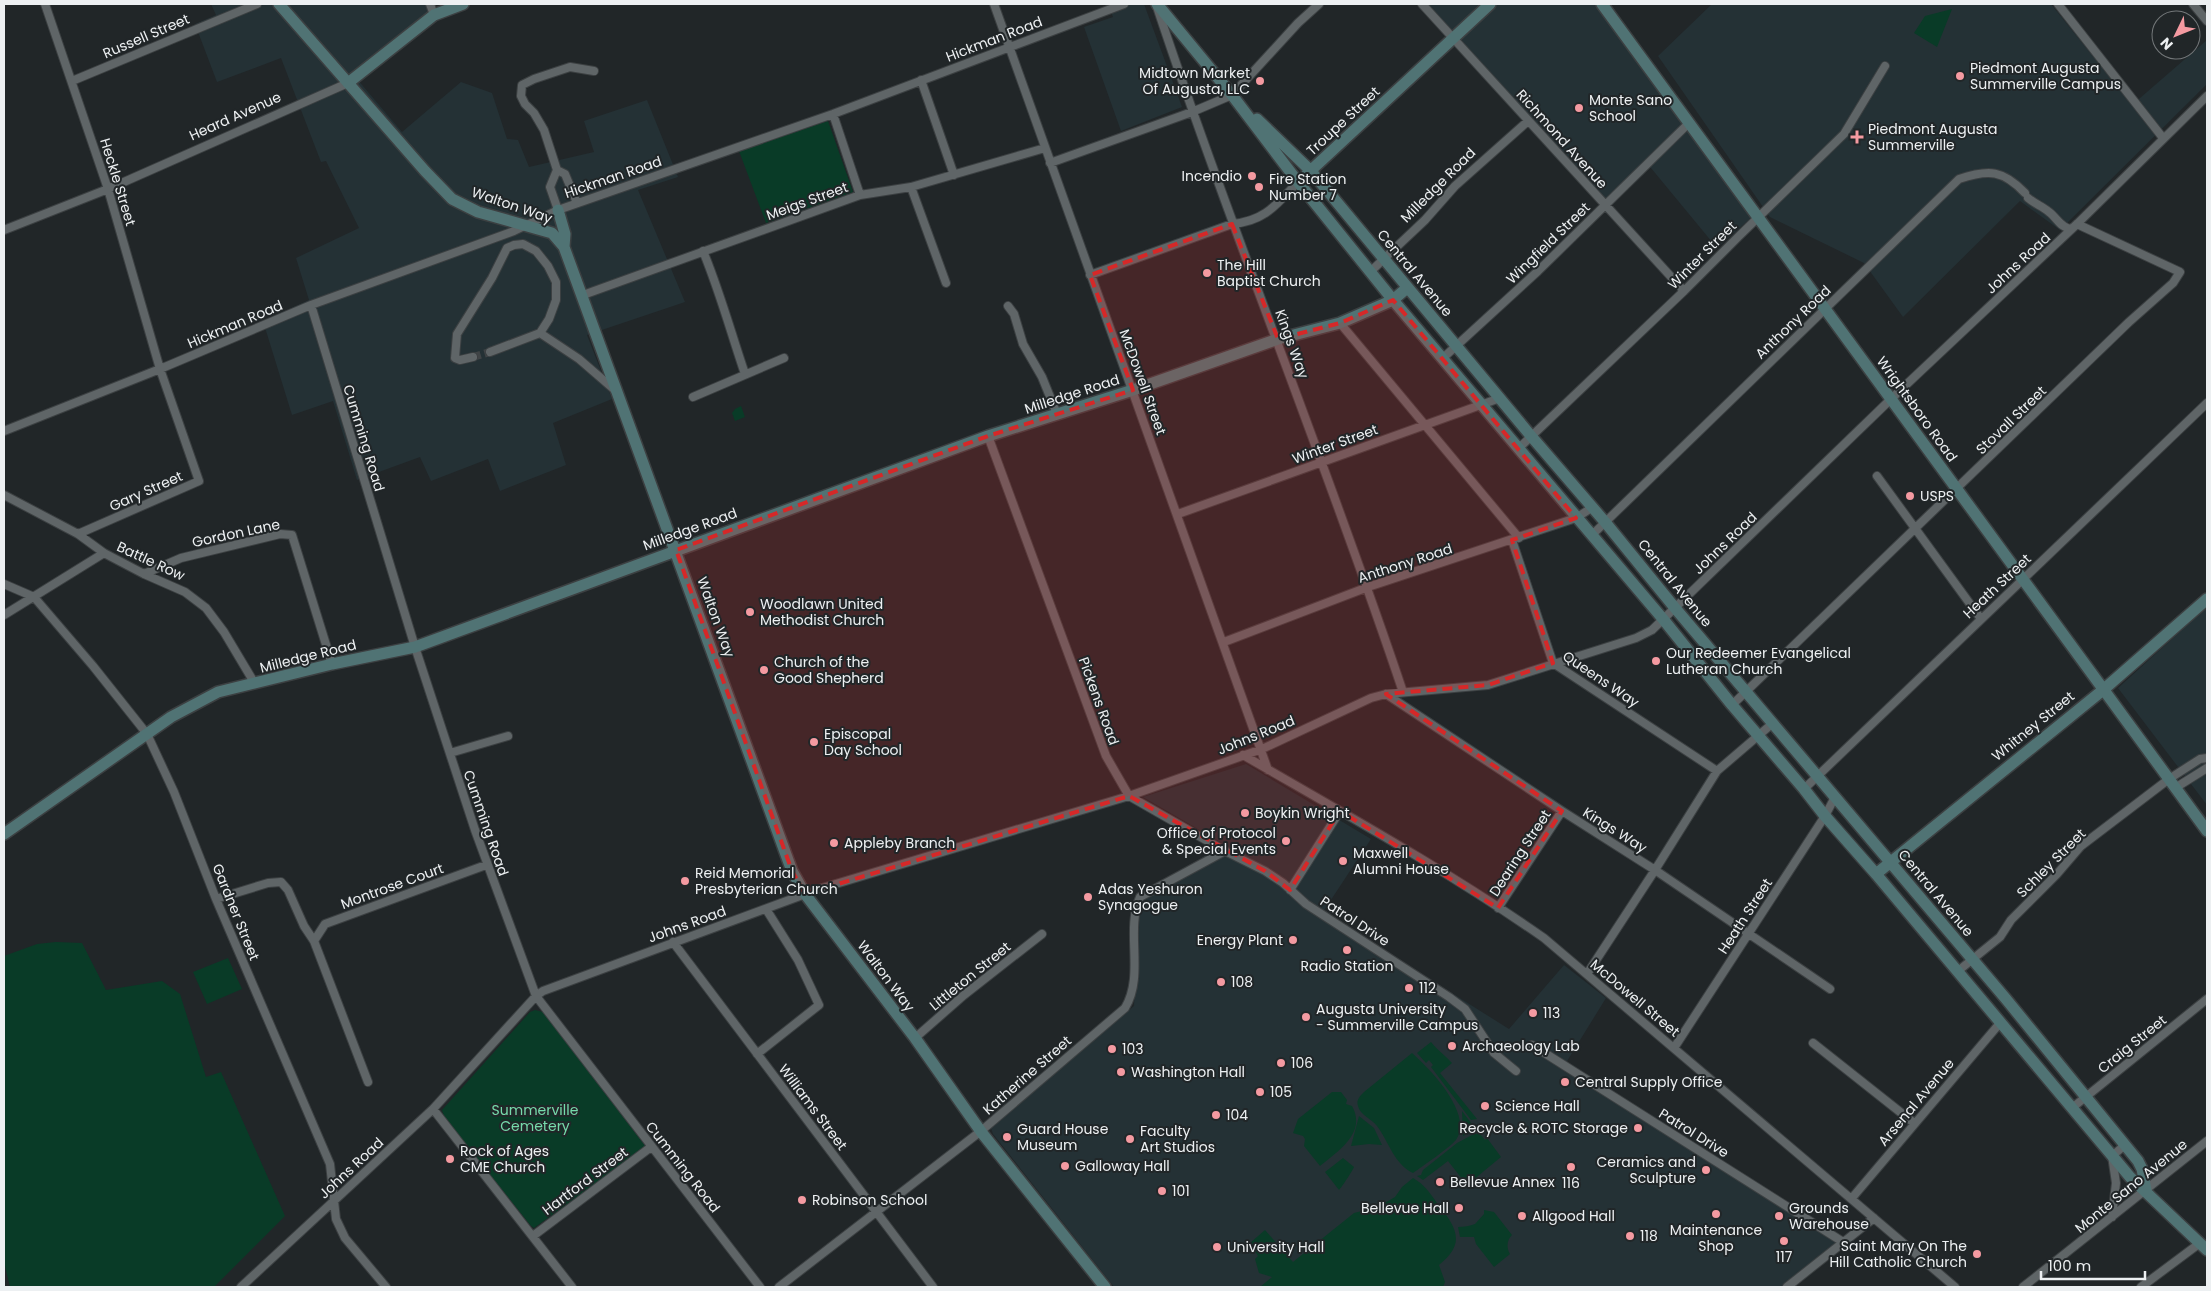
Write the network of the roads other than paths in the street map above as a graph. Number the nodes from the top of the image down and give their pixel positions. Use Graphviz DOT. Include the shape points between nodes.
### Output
graph roads {
  1 [pos="45,4"];
  2 [pos="257,4"];
  3 [pos="279,4"];
  4 [pos="463,4"];
  5 [pos="994,4"];
  6 [pos="1124,4"];
  7 [pos="1156,4"];
  8 [pos="1319,4"];
  9 [pos="1422,4"];
  10 [pos="1490,4"];
  11 [pos="1602,4"];
  12 [pos="2058,4"];
  13 [pos="2193,4"];
  14 [pos="432,9"];
  15 [pos="2207,21"];
  16 [pos="1454,38"];
  17 [pos="1010,47"];
  18 [pos="1886,66"];
  19 [pos="594,71"];
  20 [pos="921,80"];
  21 [pos="72,81"];
  22 [pos="348,82"];
  23 [pos="1232,94"];
  24 [pos="2207,96"];
  25 [pos="1192,112"];
  26 [pos="833,114"];
  27 [pos="1528,121"];
  28 [pos="1690,123"];
  29 [pos="2163,138"];
  30 [pos="1045,148"];
  31 [pos="1050,163"];
  32 [pos="557,170"];
  33 [pos="1311,171"];
  34 [pos="954,175"];
  35 [pos="1298,182"];
  36 [pos="911,187"];
  37 [pos="108,189"];
  38 [pos="860,195"];
  39 [pos="577,203"];
  40 [pos="1606,206"];
  41 [pos="558,210"];
  42 [pos="1758,218"];
  43 [pos="1232,224"];
  44 [pos="526,225"];
  45 [pos="2074,227"];
  46 [pos="4,230"];
  47 [pos="514,231"];
  48 [pos="514,244"];
  49 [pos="564,247"];
  50 [pos="703,251"];
  51 [pos="1383,259"];
  52 [pos="1370,272"];
  53 [pos="1090,275"];
  54 [pos="946,283"];
  55 [pos="1407,288"];
  56 [pos="1684,291"];
  57 [pos="583,295"];
  58 [pos="1393,300"];
  59 [pos="311,305"];
  60 [pos="1008,306"];
  61 [pos="1825,308"];
  62 [pos="1340,323"];
  63 [pos="540,333"];
  64 [pos="1278,339"];
  65 [pos="1457,346"];
  66 [pos="490,352"];
  67 [pos="473,357"];
  68 [pos="784,358"];
  69 [pos="1443,358"];
  70 [pos="160,369"];
  71 [pos="746,374"];
  72 [pos="1133,390"];
  73 [pos="618,392"];
  74 [pos="693,397"];
  75 [pos="1500,398"];
  76 [pos="1891,399"];
  77 [pos="2207,403"];
  78 [pos="1482,405"];
  79 [pos="1058,414"];
  80 [pos="1426,426"];
  81 [pos="4,432"];
  82 [pos="988,436"];
  83 [pos="1531,436"];
  84 [pos="1519,448"];
  85 [pos="1320,462"];
  86 [pos="1877,476"];
  87 [pos="1957,490"];
  88 [pos="4,495"];
  89 [pos="1593,507"];
  90 [pos="1178,514"];
  91 [pos="1576,518"];
  92 [pos="1605,522"];
  93 [pos="1915,528"];
  94 [pos="78,534"];
  95 [pos="1592,535"];
  96 [pos="1515,539"];
  97 [pos="676,550"];
  98 [pos="104,553"];
  99 [pos="144,574"];
  100 [pos="2022,579"];
  101 [pos="4,584"];
  102 [pos="1368,587"];
  103 [pos="34,597"];
  104 [pos="2207,599"];
  105 [pos="1675,608"];
  106 [pos="4,616"];
  107 [pos="1981,618"];
  108 [pos="1663,619"];
  109 [pos="1224,642"];
  110 [pos="415,647"];
  111 [pos="1553,663"];
  112 [pos="332,664"];
  113 [pos="256,684"];
  114 [pos="2103,690"];
  115 [pos="1403,692"];
  116 [pos="1746,692"];
  117 [pos="1386,694"];
  118 [pos="1732,705"];
  119 [pos="1772,723"];
  120 [pos="147,734"];
  121 [pos="1757,735"];
  122 [pos="508,736"];
  123 [pos="1262,750"];
  124 [pos="450,754"];
  125 [pos="1244,755"];
  126 [pos="2207,758"];
  127 [pos="2207,768"];
  128 [pos="1268,770"];
  129 [pos="1718,771"];
  130 [pos="1818,776"];
  131 [pos="2172,784"];
  132 [pos="1804,789"];
  133 [pos="1129,796"];
  134 [pos="1835,797"];
  135 [pos="1340,811"];
  136 [pos="1562,811"];
  137 [pos="1825,816"];
  138 [pos="2207,831"];
  139 [pos="4,834"];
  140 [pos="1224,851"];
  141 [pos="1890,862"];
  142 [pos="486,865"];
  143 [pos="1656,870"];
  144 [pos="1876,874"];
  145 [pos="1290,890"];
  146 [pos="806,894"];
  147 [pos="216,899"];
  148 [pos="1498,908"];
  149 [pos="766,909"];
  150 [pos="1042,934"];
  151 [pos="1748,934"];
  152 [pos="314,941"];
  153 [pos="673,942"];
  154 [pos="1972,960"];
  155 [pos="1958,971"];
  156 [pos="1587,974"];
  157 [pos="1830,988"];
  158 [pos="536,996"];
  159 [pos="2207,999"];
  160 [pos="2000,1023"];
  161 [pos="915,1038"];
  162 [pos="1813,1043"];
  163 [pos="1532,1045"];
  164 [pos="1674,1048"];
  165 [pos="757,1054"];
  166 [pos="1516,1071"];
  167 [pos="368,1082"];
  168 [pos="2086,1097"];
  169 [pos="2072,1108"];
  170 [pos="432,1109"];
  171 [pos="1914,1123"];
  172 [pos="981,1131"];
  173 [pos="2207,1141"];
  174 [pos="2125,1145"];
  175 [pos="652,1147"];
  176 [pos="2112,1156"];
  177 [pos="2146,1190"];
  178 [pos="1852,1198"];
  179 [pos="333,1202"];
  180 [pos="876,1212"];
  181 [pos="2112,1217"];
  182 [pos="1874,1218"];
  183 [pos="533,1236"];
  184 [pos="1844,1242"];
  185 [pos="2204,1247"];
  186 [pos="240,1287"];
  187 [pos="386,1287"];
  188 [pos="572,1287"];
  189 [pos="760,1287"];
  190 [pos="779,1287"];
  191 [pos="933,1287"];
  192 [pos="1105,1287"];
  193 [pos="1787,1287"];
  194 [pos="1955,1287"];
  195 [pos="2023,1287"];
  196 [pos="2140,1287"];
  1 -- 21 [label="street, Heckle Street"];
  2 -- 21 [label="street, Russell Street"];
  3 -- 22 [label="main road, Walton Way"];
  4 -- 14 [label="main road, Heard Avenue"];
  5 -- 17 [label="street, McDowell Street"];
  6 -- 17 [label="street, Hickman Road"];
  7 -- 23 [label="main road, Central Avenue"];
  7 -- 25 [label="street, Kings Way"];
  8 -- 23 [label="street"];
  9 -- 16 [label="street, Richmond Avenue"];
  10 -- 16 [label="main road, Troupe Street"];
  11 -- 28 [label="main road, Wrightsboro Road"];
  12 -- 29 [label="street"];
  13 -- 15 [label="street"];
  14 -- 22 [label="main road, Heard Avenue"];
  16 -- 27 [label="street, Richmond Avenue"];
  16 -- 33 [label="main road, Troupe Street"];
  17 -- 20 [label="street, Hickman Road"];
  17 -- 30 [label="street, McDowell Street"];
  18 -- 42 [label="street, Winter Street" via="1848,129"];
  19 -- 32 [label="street" via="570,67 522,85 521,96 544,130"];
  20 -- 26 [label="street, Hickman Road"];
  20 -- 34 [label="street"];
  21 -- 37 [label="street, Heckle Street"];
  22 -- 37 [label="street, Heard Avenue"];
  22 -- 44 [label="main road, Walton Way" via="452,198 478,212"];
  23 -- 25 [label="street"];
  23 -- 33 [label="main road, Central Avenue"];
  23 -- 35 [label="main road, Central Avenue"];
  24 -- 29 [label="street, Johns Road"];
  25 -- 31 [label="street"];
  25 -- 43 [label="street, Kings Way"];
  26 -- 38 [label="street"];
  26 -- 39 [label="street, Hickman Road"];
  27 -- 40 [label="street, Richmond Avenue"];
  27 -- 51 [label="street, Milledge Road" via="1455,186 1425,220"];
  28 -- 40 [label="street, Wingfield Street"];
  28 -- 42 [label="main road, Wrightsboro Road"];
  29 -- 45 [label="street, Johns Road"];
  30 -- 31 [label="street, McDowell Street"];
  30 -- 34 [label="street, Meigs Street"];
  31 -- 53 [label="street, McDowell Street"];
  32 -- 39 [label="street" via="565,174"];
  32 -- 41 [label="street" via="550,187"];
  33 -- 35 [label="main road, Troupe Street"];
  33 -- 51 [label="main road, Central Avenue"];
  34 -- 36 [label="street, Meigs Street"];
  35 -- 43 [label="street, Troupe Street" via="1264,216"];
  35 -- 52 [label="main road, Central Avenue"];
  36 -- 38 [label="street, Meigs Street"];
  36 -- 54 [label="street"];
  37 -- 46 [label="street, Heard Avenue"];
  37 -- 70 [label="street, Heckle Street"];
  38 -- 50 [label="street, Meigs Street"];
  39 -- 41 [label="street, Hickman Road"];
  40 -- 56 [label="street, Richmond Avenue"];
  40 -- 65 [label="street, Wingfield Street"];
  41 -- 44 [label="street, Hickman Road"];
  41 -- 49 [label="main road" via="565,234"];
  42 -- 56 [label="street, Winter Street"];
  42 -- 61 [label="main road, Wrightsboro Road"];
  43 -- 53 [label="street, Troupe Street"];
  43 -- 64 [label="street, Kings Way"];
  44 -- 47 [label="street, Hickman Road"];
  44 -- 49 [label="main road, Walton Way" via="552,233"];
  45 -- 61 [label="street, Anthony Road" via="2065,228 2012,180 1990,172 1974,174 1959,179"];
  45 -- 76 [label="street, Johns Road"];
  45 -- 87 [label="street, Stovall Street" via="2180,272 2173,283"];
  47 -- 48 [label="street"];
  47 -- 59 [label="street, Hickman Road"];
  48 -- 63 [label="street" via="523,244 536,251 556,282 556,300"];
  48 -- 67 [label="street" via="507,248 457,334 456,358"];
  49 -- 57 [label="main road, Walton Way"];
  50 -- 57 [label="street, Meigs Street"];
  50 -- 71 [label="street"];
  51 -- 52 [label="street, Milledge Road"];
  51 -- 55 [label="main road, Central Avenue"];
  52 -- 58 [label="main road, Central Avenue"];
  53 -- 72 [label="street, McDowell Street"];
  55 -- 58 [label="main road, Milledge Road"];
  55 -- 65 [label="main road, Central Avenue"];
  56 -- 83 [label="street, Winter Street"];
  57 -- 73 [label="main road, Walton Way"];
  58 -- 62 [label="main road, Milledge Road"];
  58 -- 69 [label="main road, Central Avenue"];
  59 -- 70 [label="street, Hickman Road"];
  59 -- 110 [label="street, Cumming Road"];
  60 -- 79 [label="street"];
  61 -- 76 [label="main road, Wrightsboro Road"];
  61 -- 92 [label="street, Anthony Road"];
  62 -- 64 [label="main road, Milledge Road"];
  62 -- 80 [label="street, Queens Way"];
  63 -- 66 [label="street"];
  63 -- 73 [label="street"];
  64 -- 72 [label="main road, Milledge Road"];
  64 -- 85 [label="street, Kings Way"];
  65 -- 69 [label="street, Wingfield Street"];
  65 -- 75 [label="main road, Central Avenue"];
  68 -- 71 [label="street"];
  69 -- 78 [label="main road, Central Avenue"];
  70 -- 81 [label="street, Hickman Road"];
  70 -- 94 [label="street, Gary Street" via="199,481"];
  71 -- 74 [label="street"];
  72 -- 79 [label="main road, Milledge Road"];
  72 -- 90 [label="street, McDowell Street"];
  73 -- 97 [label="main road, Walton Way"];
  75 -- 78 [label="street, Winter Street"];
  75 -- 83 [label="main road, Central Avenue"];
  76 -- 87 [label="main road, Wrightsboro Road"];
  76 -- 105 [label="street, Johns Road"];
  77 -- 100 [label="street, Heath Street"];
  78 -- 80 [label="street, Winter Street"];
  78 -- 84 [label="main road, Central Avenue"];
  79 -- 82 [label="main road, Milledge Road"];
  80 -- 85 [label="street, Winter Street"];
  80 -- 96 [label="street, Queens Way"];
  82 -- 97 [label="main road, Milledge Road"];
  82 -- 133 [label="street, Pickens Road" via="1106,756"];
  83 -- 84 [label="street, Winter Street"];
  83 -- 89 [label="main road, Central Avenue"];
  84 -- 91 [label="main road, Central Avenue"];
  85 -- 90 [label="street, Winter Street"];
  85 -- 102 [label="street, Kings Way"];
  86 -- 93 [label="street"];
  87 -- 93 [label="street, Stovall Street"];
  87 -- 100 [label="main road, Wrightsboro Road"];
  88 -- 94 [label="street, Battle Row"];
  89 -- 91 [label="street, Anthony Road"];
  89 -- 92 [label="main road, Central Avenue"];
  90 -- 109 [label="street, McDowell Street"];
  91 -- 95 [label="main road, Central Avenue"];
  91 -- 96 [label="street, Anthony Road"];
  92 -- 95 [label="street, Anthony Road"];
  92 -- 105 [label="main road, Central Avenue"];
  93 -- 107 [label="street"];
  93 -- 116 [label="street, Stovall Street"];
  94 -- 98 [label="street, Battle Row"];
  95 -- 108 [label="main road, Central Avenue"];
  96 -- 102 [label="street, Anthony Road"];
  96 -- 111 [label="street, Queens Way"];
  97 -- 110 [label="main road, Milledge Road"];
  97 -- 146 [label="main road, Walton Way" via="792,871"];
  98 -- 99 [label="street, Battle Row"];
  98 -- 103 [label="street"];
  99 -- 112 [label="street, Gordon Lane" via="180,558 280,534 292,535"];
  99 -- 113 [label="street, Battle Row" via="185,592 206,608"];
  100 -- 107 [label="street, Heath Street"];
  100 -- 114 [label="main road, Wrightsboro Road"];
  101 -- 103 [label="street, Gardner Street"];
  102 -- 109 [label="street, Anthony Road"];
  102 -- 115 [label="street, Kings Way"];
  103 -- 106 [label="street"];
  103 -- 120 [label="street, Gardner Street"];
  104 -- 114 [label="main road, Whitney Street"];
  105 -- 108 [label="street, Johns Road"];
  105 -- 116 [label="main road, Central Avenue"];
  107 -- 130 [label="street, Heath Street"];
  108 -- 111 [label="street, Johns Road" via="1652,630 1636,638"];
  108 -- 118 [label="main road, Central Avenue"];
  109 -- 123 [label="street, McDowell Street"];
  110 -- 112 [label="main road, Milledge Road"];
  110 -- 124 [label="street, Cumming Road"];
  111 -- 115 [label="street, Johns Road" via="1488,685"];
  111 -- 129 [label="street, Queens Way"];
  112 -- 113 [label="main road, Milledge Road"];
  113 -- 120 [label="main road, Milledge Road" via="218,692 189,706"];
  114 -- 131 [label="main road, Wrightsboro Road"];
  114 -- 141 [label="main road, Whitney Street"];
  115 -- 117 [label="street, Johns Road"];
  116 -- 118 [label="street, Stovall Street"];
  116 -- 119 [label="main road, Central Avenue"];
  117 -- 123 [label="street, Johns Road" via="1371,698"];
  117 -- 136 [label="street, Kings Way"];
  118 -- 121 [label="main road, Central Avenue"];
  119 -- 121 [label="street"];
  119 -- 130 [label="main road, Central Avenue"];
  120 -- 139 [label="main road, Milledge Road"];
  120 -- 147 [label="street, Gardner Street"];
  121 -- 129 [label="street"];
  121 -- 132 [label="main road, Central Avenue"];
  122 -- 124 [label="street"];
  123 -- 125 [label="street, Johns Road"];
  123 -- 128 [label="street, McDowell Street"];
  124 -- 142 [label="street, Cumming Road"];
  125 -- 128 [label="street, McDowell Street"];
  125 -- 133 [label="street, Johns Road"];
  126 -- 131 [label="street" via="2200,759"];
  127 -- 131 [label="street"];
  128 -- 135 [label="street, McDowell Street"];
  129 -- 143 [label="street"];
  130 -- 132 [label="street, Heath Street"];
  130 -- 134 [label="main road, Central Avenue"];
  131 -- 138 [label="main road, Wrightsboro Road"];
  131 -- 154 [label="street, Schley Street" via="2081,846 2058,874 2011,920 2000,937"];
  132 -- 137 [label="main road, Central Avenue"];
  133 -- 140 [label="street"];
  133 -- 146 [label="street, Johns Road"];
  134 -- 137 [label="street, Heath Street"];
  134 -- 141 [label="main road, Central Avenue"];
  135 -- 145 [label="street"];
  135 -- 148 [label="street, McDowell Street"];
  136 -- 143 [label="street, Kings Way"];
  136 -- 148 [label="street, Dearing Street"];
  137 -- 144 [label="main road, Central Avenue"];
  137 -- 151 [label="street, Heath Street"];
  140 -- 145 [label="street" via="1265,871"];
  140 -- 172 [label="street, Katherine Street" via="1140,897 1135,908 1131,992 1124,1008"];
  141 -- 144 [label="main road, Whitney Street"];
  141 -- 154 [label="main road, Central Avenue"];
  142 -- 152 [label="street, Montrose Court" via="326,924"];
  142 -- 158 [label="street, Cumming Road"];
  143 -- 151 [label="street, Kings Way"];
  143 -- 156 [label="street"];
  144 -- 155 [label="main road, Central Avenue"];
  145 -- 166 [label="street, Patrol Drive" via="1306,904 1465,1009 1494,1054"];
  146 -- 149 [label="street, Johns Road"];
  146 -- 161 [label="main road, Walton Way"];
  147 -- 152 [label="street" via="280,882 288,890 296,913"];
  147 -- 179 [label="street, Gardner Street" via="330,1164"];
  148 -- 156 [label="street, McDowell Street" via="1544,938"];
  149 -- 153 [label="street, Johns Road"];
  149 -- 165 [label="street" via="798,960 819,1005"];
  150 -- 161 [label="street, Littleton Street"];
  151 -- 157 [label="street, Kings Way"];
  151 -- 164 [label="street, Heath Street"];
  152 -- 167 [label="street"];
  153 -- 158 [label="street, Johns Road"];
  153 -- 165 [label="street, Williams Street"];
  154 -- 155 [label="street, Schley Street"];
  154 -- 168 [label="main road, Central Avenue"];
  155 -- 160 [label="main road, Central Avenue"];
  156 -- 164 [label="street, McDowell Street"];
  158 -- 170 [label="street, Johns Road"];
  158 -- 175 [label="street, Cumming Road"];
  159 -- 168 [label="street, Craig Street"];
  160 -- 169 [label="main road, Central Avenue"];
  160 -- 171 [label="street, Arsenal Avenue"];
  161 -- 172 [label="main road, Walton Way"];
  162 -- 171 [label="street"];
  163 -- 184 [label="street, Patrol Drive"];
  164 -- 178 [label="street, McDowell Street"];
  165 -- 180 [label="street, Williams Street"];
  168 -- 169 [label="street, Craig Street"];
  168 -- 174 [label="main road, Central Avenue"];
  169 -- 176 [label="main road, Central Avenue"];
  170 -- 179 [label="street, Johns Road"];
  170 -- 183 [label="street"];
  171 -- 178 [label="street, Arsenal Avenue"];
  172 -- 180 [label="street, Katherine Street"];
  172 -- 192 [label="main road, Walton Way"];
  173 -- 177 [label="street, Monte Sano Avenue"];
  174 -- 176 [label="street"];
  174 -- 177 [label="main road, Central Avenue" via="2141,1164"];
  175 -- 183 [label="street, Hartford Street"];
  175 -- 189 [label="street, Cumming Road"];
  176 -- 177 [label="main road, Central Avenue"];
  176 -- 181 [label="street" via="2116,1183"];
  177 -- 181 [label="street, Monte Sano Avenue"];
  177 -- 185 [label="main road, Central Avenue"];
  178 -- 182 [label="street, McDowell Street"];
  179 -- 186 [label="street, Johns Road"];
  179 -- 187 [label="street, Gardner Street" via="336,1219 345,1238"];
  180 -- 190 [label="street, Katherine Street"];
  180 -- 191 [label="street, Williams Street"];
  181 -- 195 [label="street, Monte Sano Avenue"];
  182 -- 184 [label="street"];
  182 -- 194 [label="street, McDowell Street"];
  183 -- 188 [label="street"];
  184 -- 193 [label="street"];
  185 -- 196 [label="street"];
}
